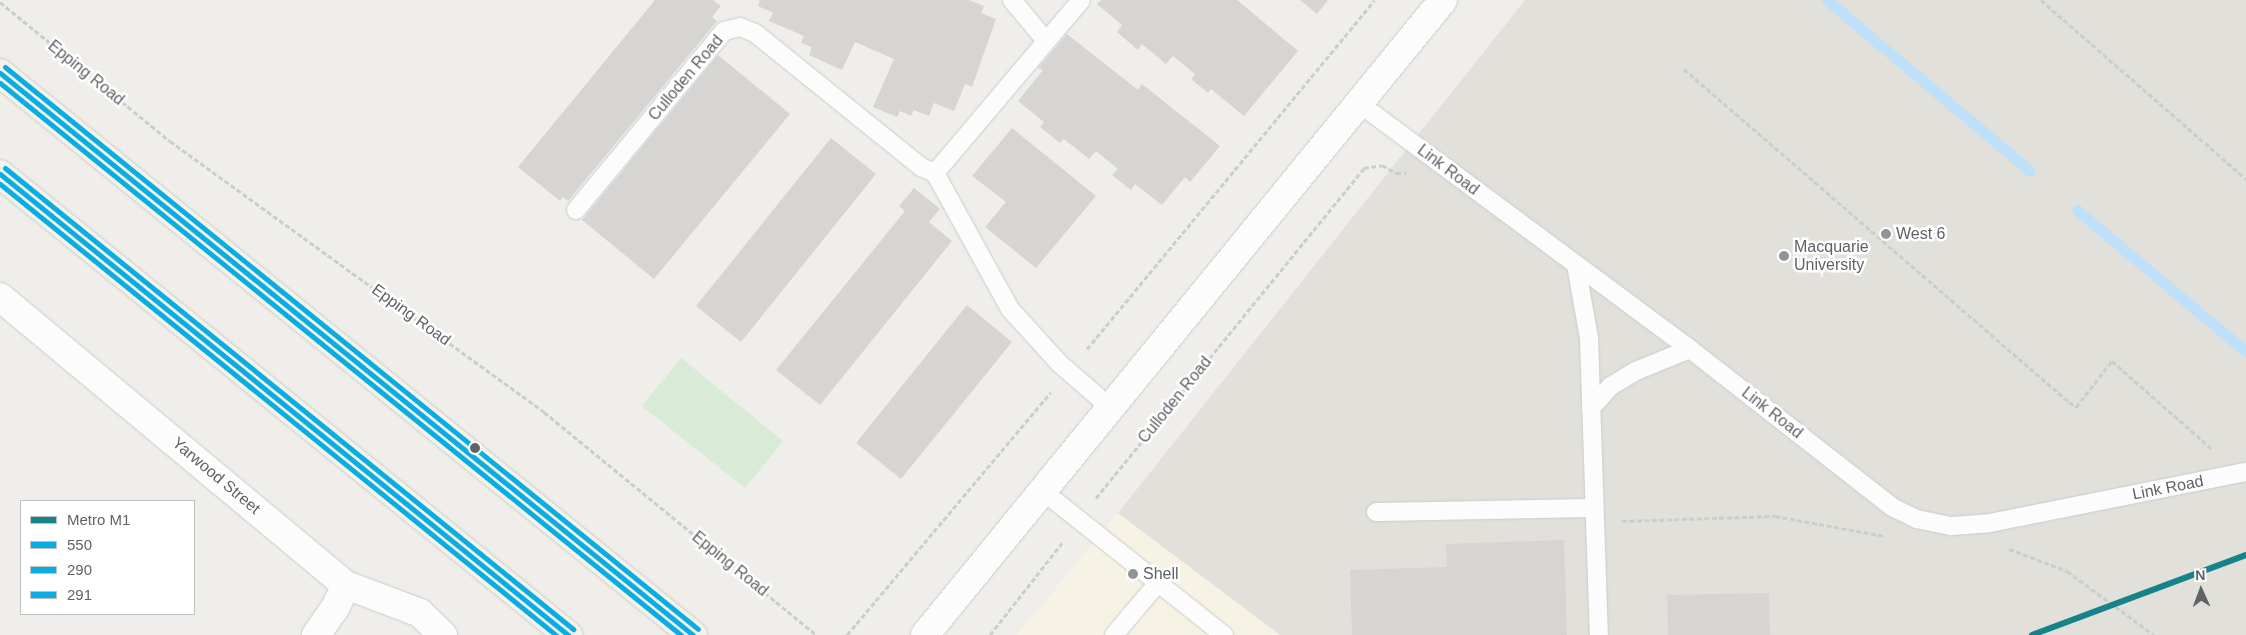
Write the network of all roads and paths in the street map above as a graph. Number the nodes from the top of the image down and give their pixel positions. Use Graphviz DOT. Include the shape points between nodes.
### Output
graph roads {
  1 [pos="1012,0"];
  2 [pos="1081,0"];
  3 [pos="1375,0"];
  4 [pos="1443,0"];
  5 [pos="2041,0"];
  6 [pos="0,2"];
  7 [pos="1046,41"];
  8 [pos="1684,69"];
  9 [pos="0,73"];
  10 [pos="1360,104"];
  11 [pos="935,173"];
  12 [pos="1407,173"];
  13 [pos="0,174"];
  14 [pos="2246,179"];
  15 [pos="576,210"];
  16 [pos="1576,265"];
  17 [pos="0,297"];
  18 [pos="1690,349"];
  19 [pos="1069,371"];
  20 [pos="1112,408"];
  21 [pos="1591,408"];
  22 [pos="2204,453"];
  23 [pos="2246,472"];
  24 [pos="1044,492"];
  25 [pos="1376,512"];
  26 [pos="1594,515"];
  27 [pos="1080,520"];
  28 [pos="1892,539"];
  29 [pos="2001,547"];
  30 [pos="1158,582"];
  31 [pos="346,584"];
  32 [pos="316,635"];
  33 [pos="443,635"];
  34 [pos="568,635"];
  35 [pos="693,635"];
  36 [pos="816,635"];
  37 [pos="847,635"];
  38 [pos="925,635"];
  39 [pos="990,635"];
  40 [pos="1114,635"];
  41 [pos="1224,635"];
  42 [pos="1599,635"];
  43 [pos="2154,635"];
  1 -- 7 [label="lane"];
  2 -- 7 [label="lane"];
  3 -- 19 [label="path"];
  4 -- 10 [label="street"];
  5 -- 14 [label="path"];
  6 -- 36 [label="path, Epping Road" via="170,141 544,412"];
  7 -- 11 [label="lane"];
  8 -- 22 [label="path" via="2069,402 2076,407 2112,361 2214,451"];
  9 -- 35 [label="main road"];
  10 -- 16 [label="lane, Link Road"];
  10 -- 20 [label="street"];
  11 -- 15 [label="lane, Culloden Road" via="921,167 755,33 740,27 724,31"];
  11 -- 19 [label="lane" via="1010,309"];
  12 -- 27 [label="path, Culloden Road" via="1396,173 1382,165 1364,168"];
  13 -- 34 [label="main road"];
  16 -- 18 [label="lane, Link Road"];
  16 -- 21 [label="lane" via="1589,338"];
  17 -- 31 [label="street, Yarwood Street"];
  18 -- 21 [label="lane" via="1636,370 1611,386"];
  18 -- 23 [label="lane, Link Road" via="1892,507 1917,519 1951,526 1990,523"];
  19 -- 20 [label="lane"];
  19 -- 37 [label="path"];
  20 -- 24 [label="street"];
  21 -- 26 [label="lane"];
  24 -- 27 [label="lane"];
  24 -- 38 [label="street"];
  25 -- 26 [label="lane"];
  26 -- 28 [label="path" via="1775,516"];
  26 -- 42 [label="lane"];
  27 -- 30 [label="lane"];
  27 -- 39 [label="path, Culloden Road"];
  29 -- 43 [label="path" via="2067,571"];
  30 -- 40 [label="lane"];
  30 -- 41 [label="lane"];
  31 -- 32 [label="street" via="336,608"];
  31 -- 33 [label="street, Yarwood Street" via="420,613"];
}
